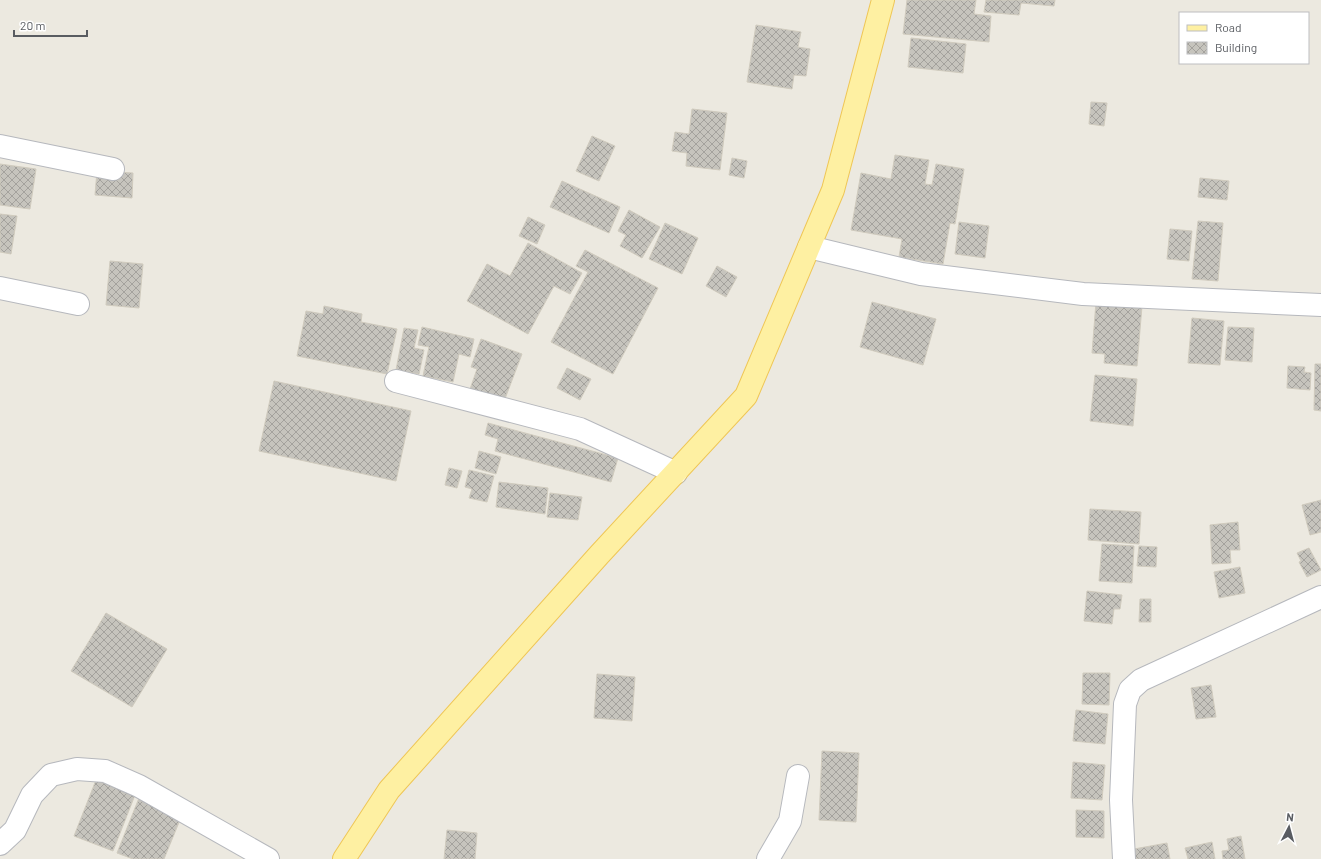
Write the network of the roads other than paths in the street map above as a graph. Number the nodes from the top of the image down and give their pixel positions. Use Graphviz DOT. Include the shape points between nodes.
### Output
graph roads {
  1 [pos="883,0"];
  2 [pos="0,146"];
  3 [pos="113,169"];
  4 [pos="809,247"];
  5 [pos="0,288"];
  6 [pos="78,304"];
  7 [pos="1321,306"];
  8 [pos="396,380"];
  9 [pos="676,472"];
  10 [pos="1321,597"];
  11 [pos="798,776"];
  12 [pos="0,844"];
  13 [pos="268,859"];
  14 [pos="344,859"];
  15 [pos="768,859"];
  16 [pos="1124,859"];
  1 -- 4 [label="main road" via="833,190"];
  2 -- 3 [label="street"];
  4 -- 7 [label="street" via="920,274 1082,294"];
  4 -- 9 [label="main road" via="746,396"];
  5 -- 6 [label="street"];
  8 -- 9 [label="street" via="580,429"];
  9 -- 14 [label="main road" via="389,790"];
  10 -- 16 [label="street" via="1141,680 1130,690 1125,704 1121,800"];
  11 -- 15 [label="street" via="790,821"];
  12 -- 13 [label="street" via="15,830 32,794 51,775 77,769 105,771 139,786"];
}
